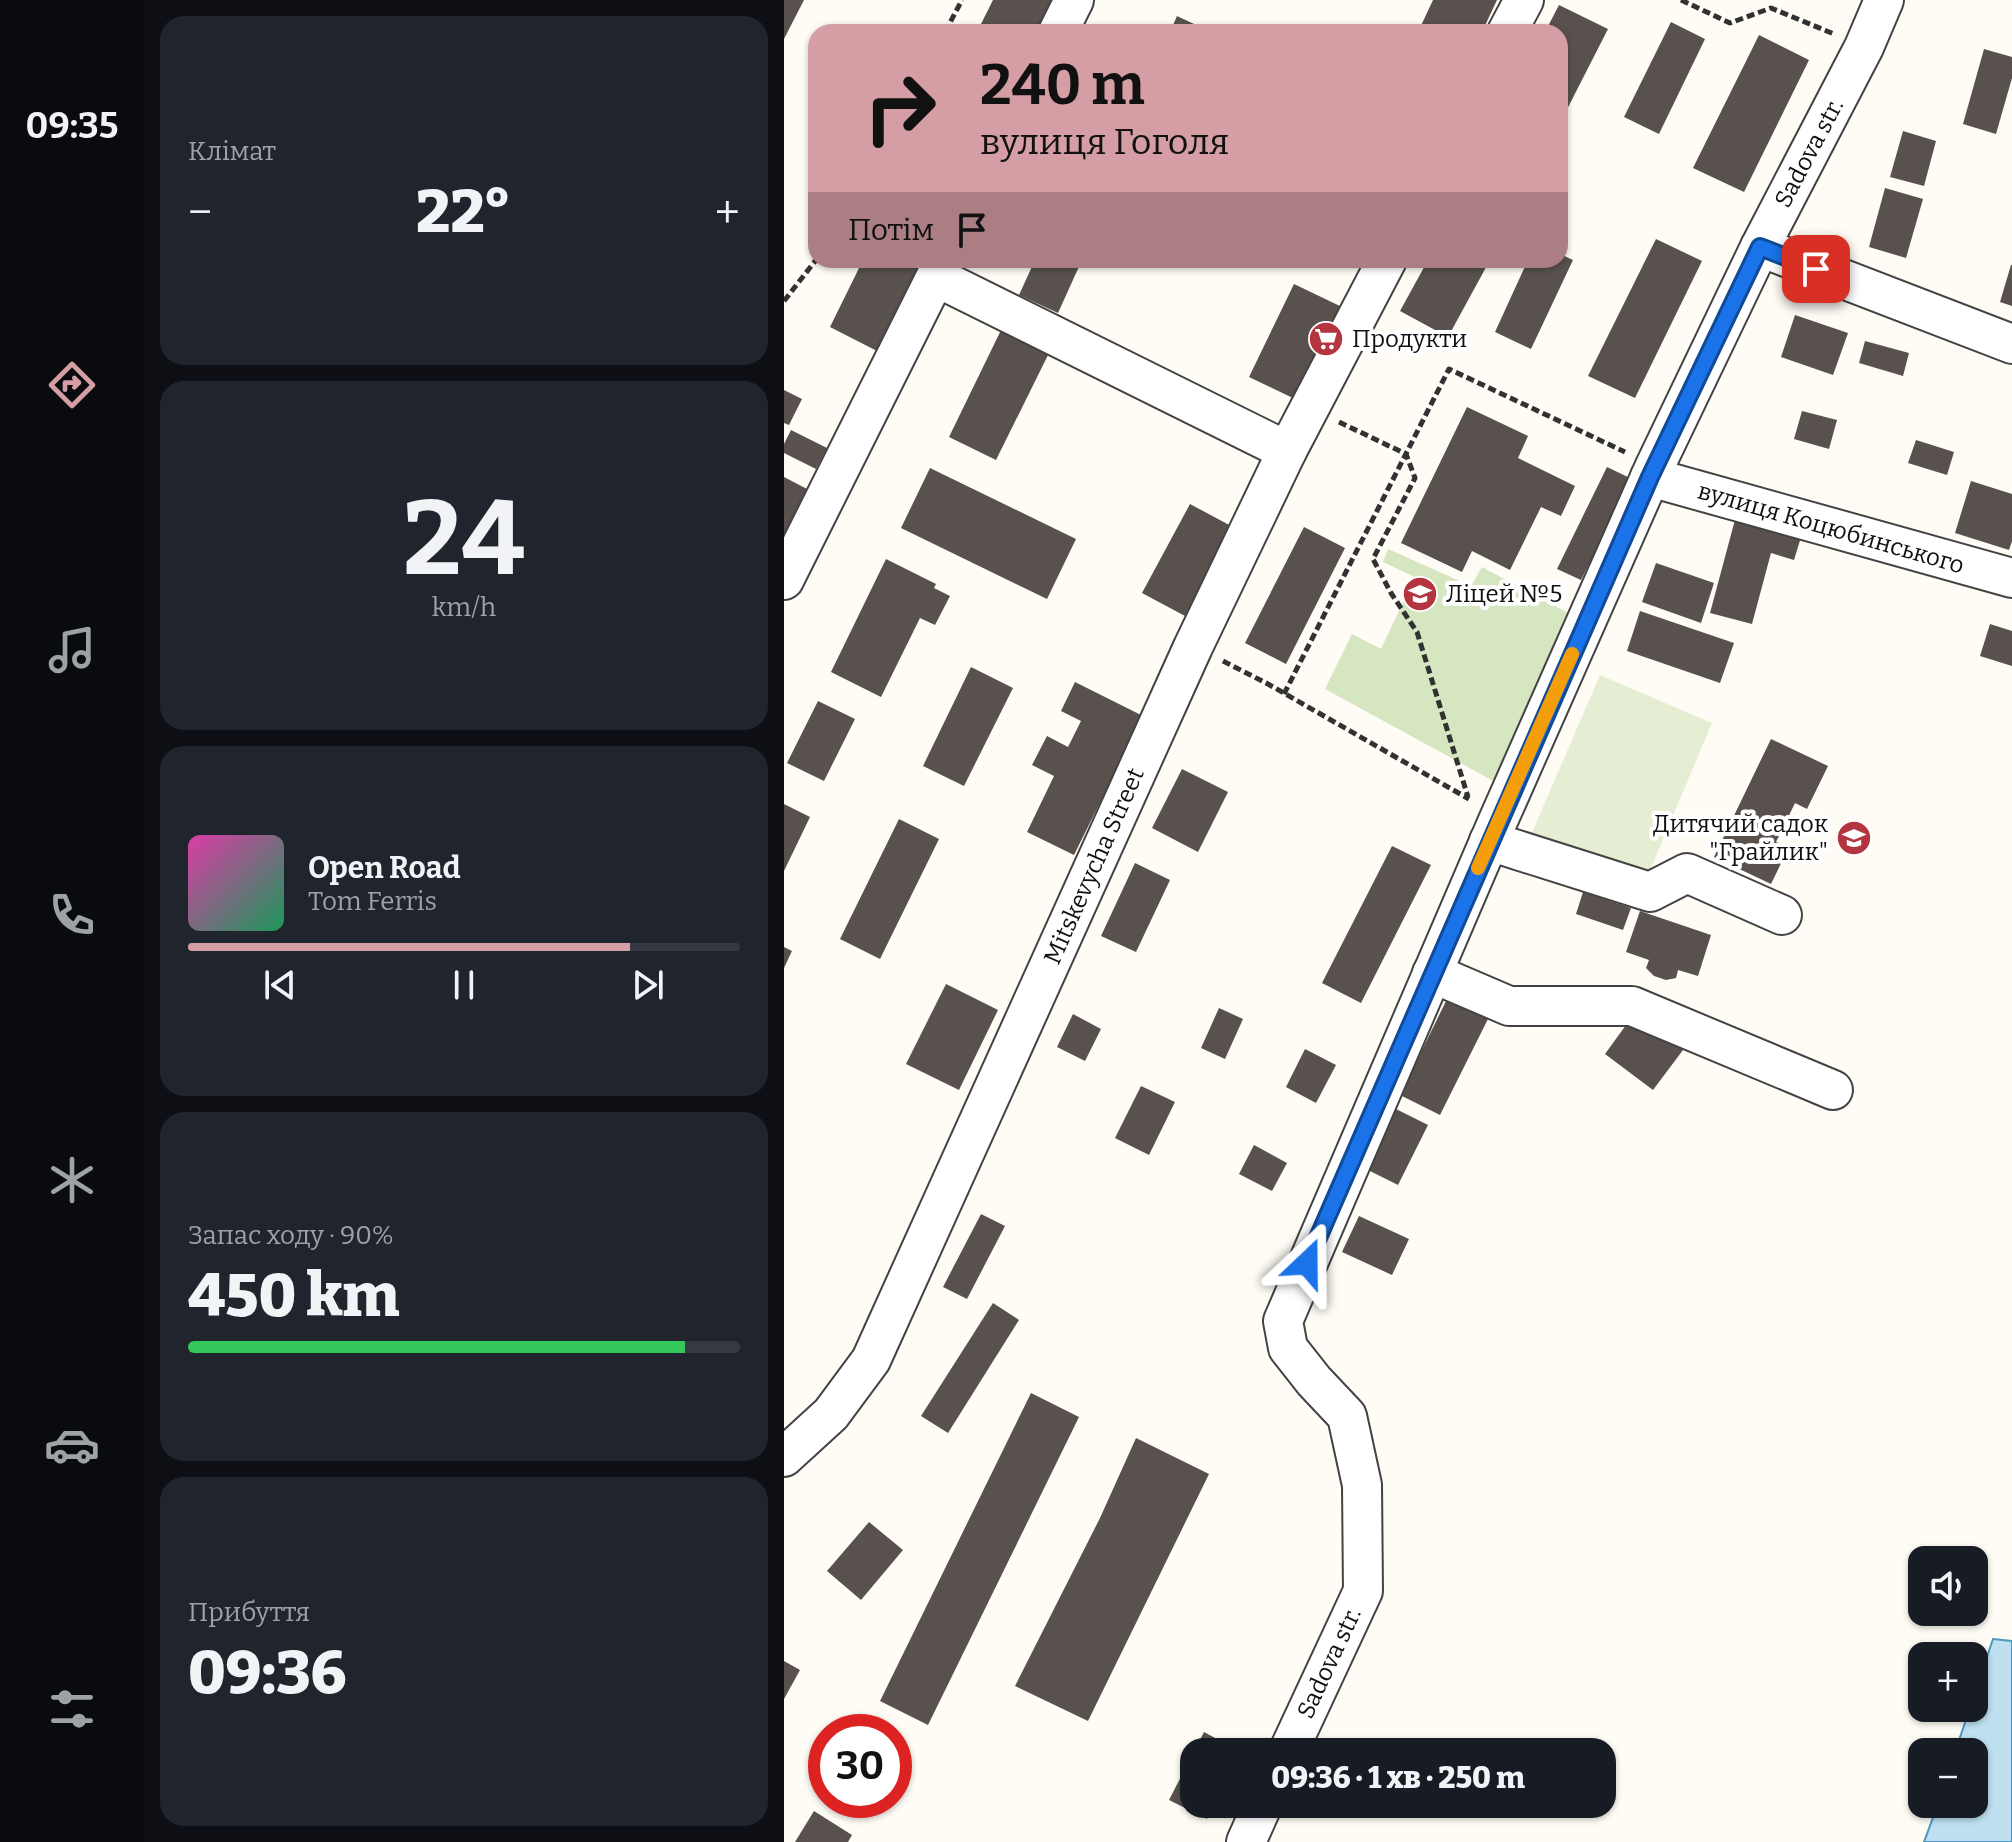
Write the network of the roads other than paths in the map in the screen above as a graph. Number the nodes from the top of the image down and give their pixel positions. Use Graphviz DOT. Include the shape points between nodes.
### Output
graph roads {
  1 [pos="1074,0"];
  2 [pos="1524,0"];
  3 [pos="1884,0"];
  4 [pos="1062,24"];
  5 [pos="1511,24"];
  6 [pos="1760,247"];
  7 [pos="940,268"];
  8 [pos="1383,268"];
  9 [pos="2012,344"];
  10 [pos="1287,451"];
  11 [pos="1652,472"];
  12 [pos="2012,578"];
  13 [pos="784,580"];
  14 [pos="1493,832"];
  15 [pos="1782,915"];
  16 [pos="1432,973"];
  17 [pos="1833,1090"];
  18 [pos="784,1457"];
  19 [pos="1295,1738"];
  20 [pos="1257,1818"];
  21 [pos="1246,1842"];
  1 -- 4 [label="street"];
  2 -- 5 [label="street"];
  3 -- 6 [label="street, Sadova str."];
  6 -- 9 [label="street"];
  6 -- 11 [label="street, Sadova str."];
  7 -- 10 [label="street"];
  7 -- 13 [label="street"];
  8 -- 10 [label="street, Mitskevycha Street"];
  10 -- 18 [label="street, Mitskevycha Street" via="871,1360 831,1414"];
  11 -- 12 [label="street, вулиця Коцюбинського"];
  11 -- 14 [label="street, Sadova str."];
  14 -- 15 [label="street" via="1650,892 1687,873"];
  14 -- 16 [label="street, Sadova str."];
  16 -- 17 [label="street" via="1509,1006 1632,1006"];
  16 -- 19 [label="street, Sadova str." via="1283,1321 1288,1348 1347,1416 1363,1500 1363,1591"];
  20 -- 21 [label="street"];
}
